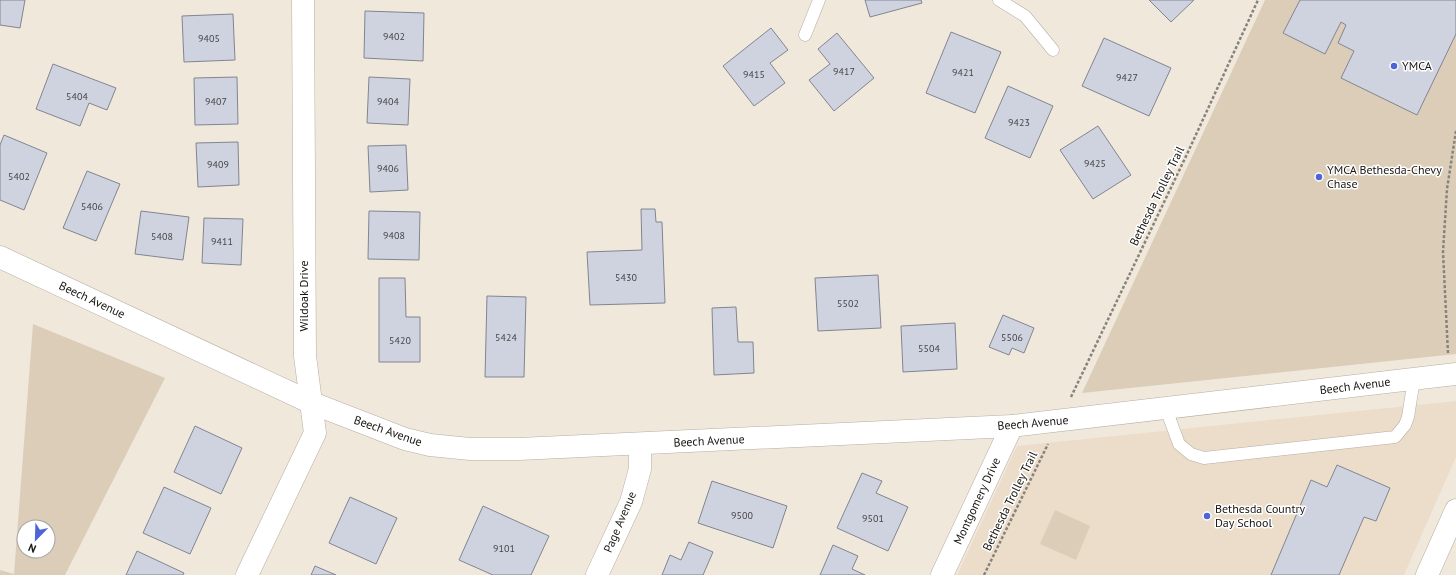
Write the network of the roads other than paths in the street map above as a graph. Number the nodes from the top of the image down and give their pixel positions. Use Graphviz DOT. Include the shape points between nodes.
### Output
graph roads {
  1 [pos="303,0"];
  2 [pos="818,0"];
  3 [pos="999,0"];
  4 [pos="805,35"];
  5 [pos="1053,50"];
  6 [pos="0,257"];
  7 [pos="1452,365"];
  8 [pos="1414,379"];
  9 [pos="312,403"];
  10 [pos="1166,409"];
  11 [pos="1012,426"];
  12 [pos="640,445"];
  13 [pos="1456,510"];
  14 [pos="247,575"];
  15 [pos="597,575"];
  16 [pos="942,575"];
  17 [pos="1427,575"];
  1 -- 9 [label="street, Wildoak Drive" via="305,356"];
  2 -- 4 [label="lane"];
  3 -- 5 [label="lane" via="1025,16"];
  6 -- 9 [label="street, Beech Avenue"];
  7 -- 8 [label="street, Beech Avenue"];
  8 -- 10 [label="street, Beech Avenue"];
  8 -- 10 [label="lane" via="1408,417 1395,437 1204,458 1191,454 1179,444"];
  9 -- 12 [label="street, Beech Avenue" via="404,439 430,445 518,450"];
  9 -- 14 [label="street, Wildoak Drive" via="315,433"];
  10 -- 11 [label="street, Beech Avenue"];
  11 -- 12 [label="street, Beech Avenue"];
  11 -- 16 [label="street, Montgomery Drive"];
  12 -- 15 [label="street, Page Avenue" via="640,469 631,502"];
  13 -- 17 [label="street"];
}
